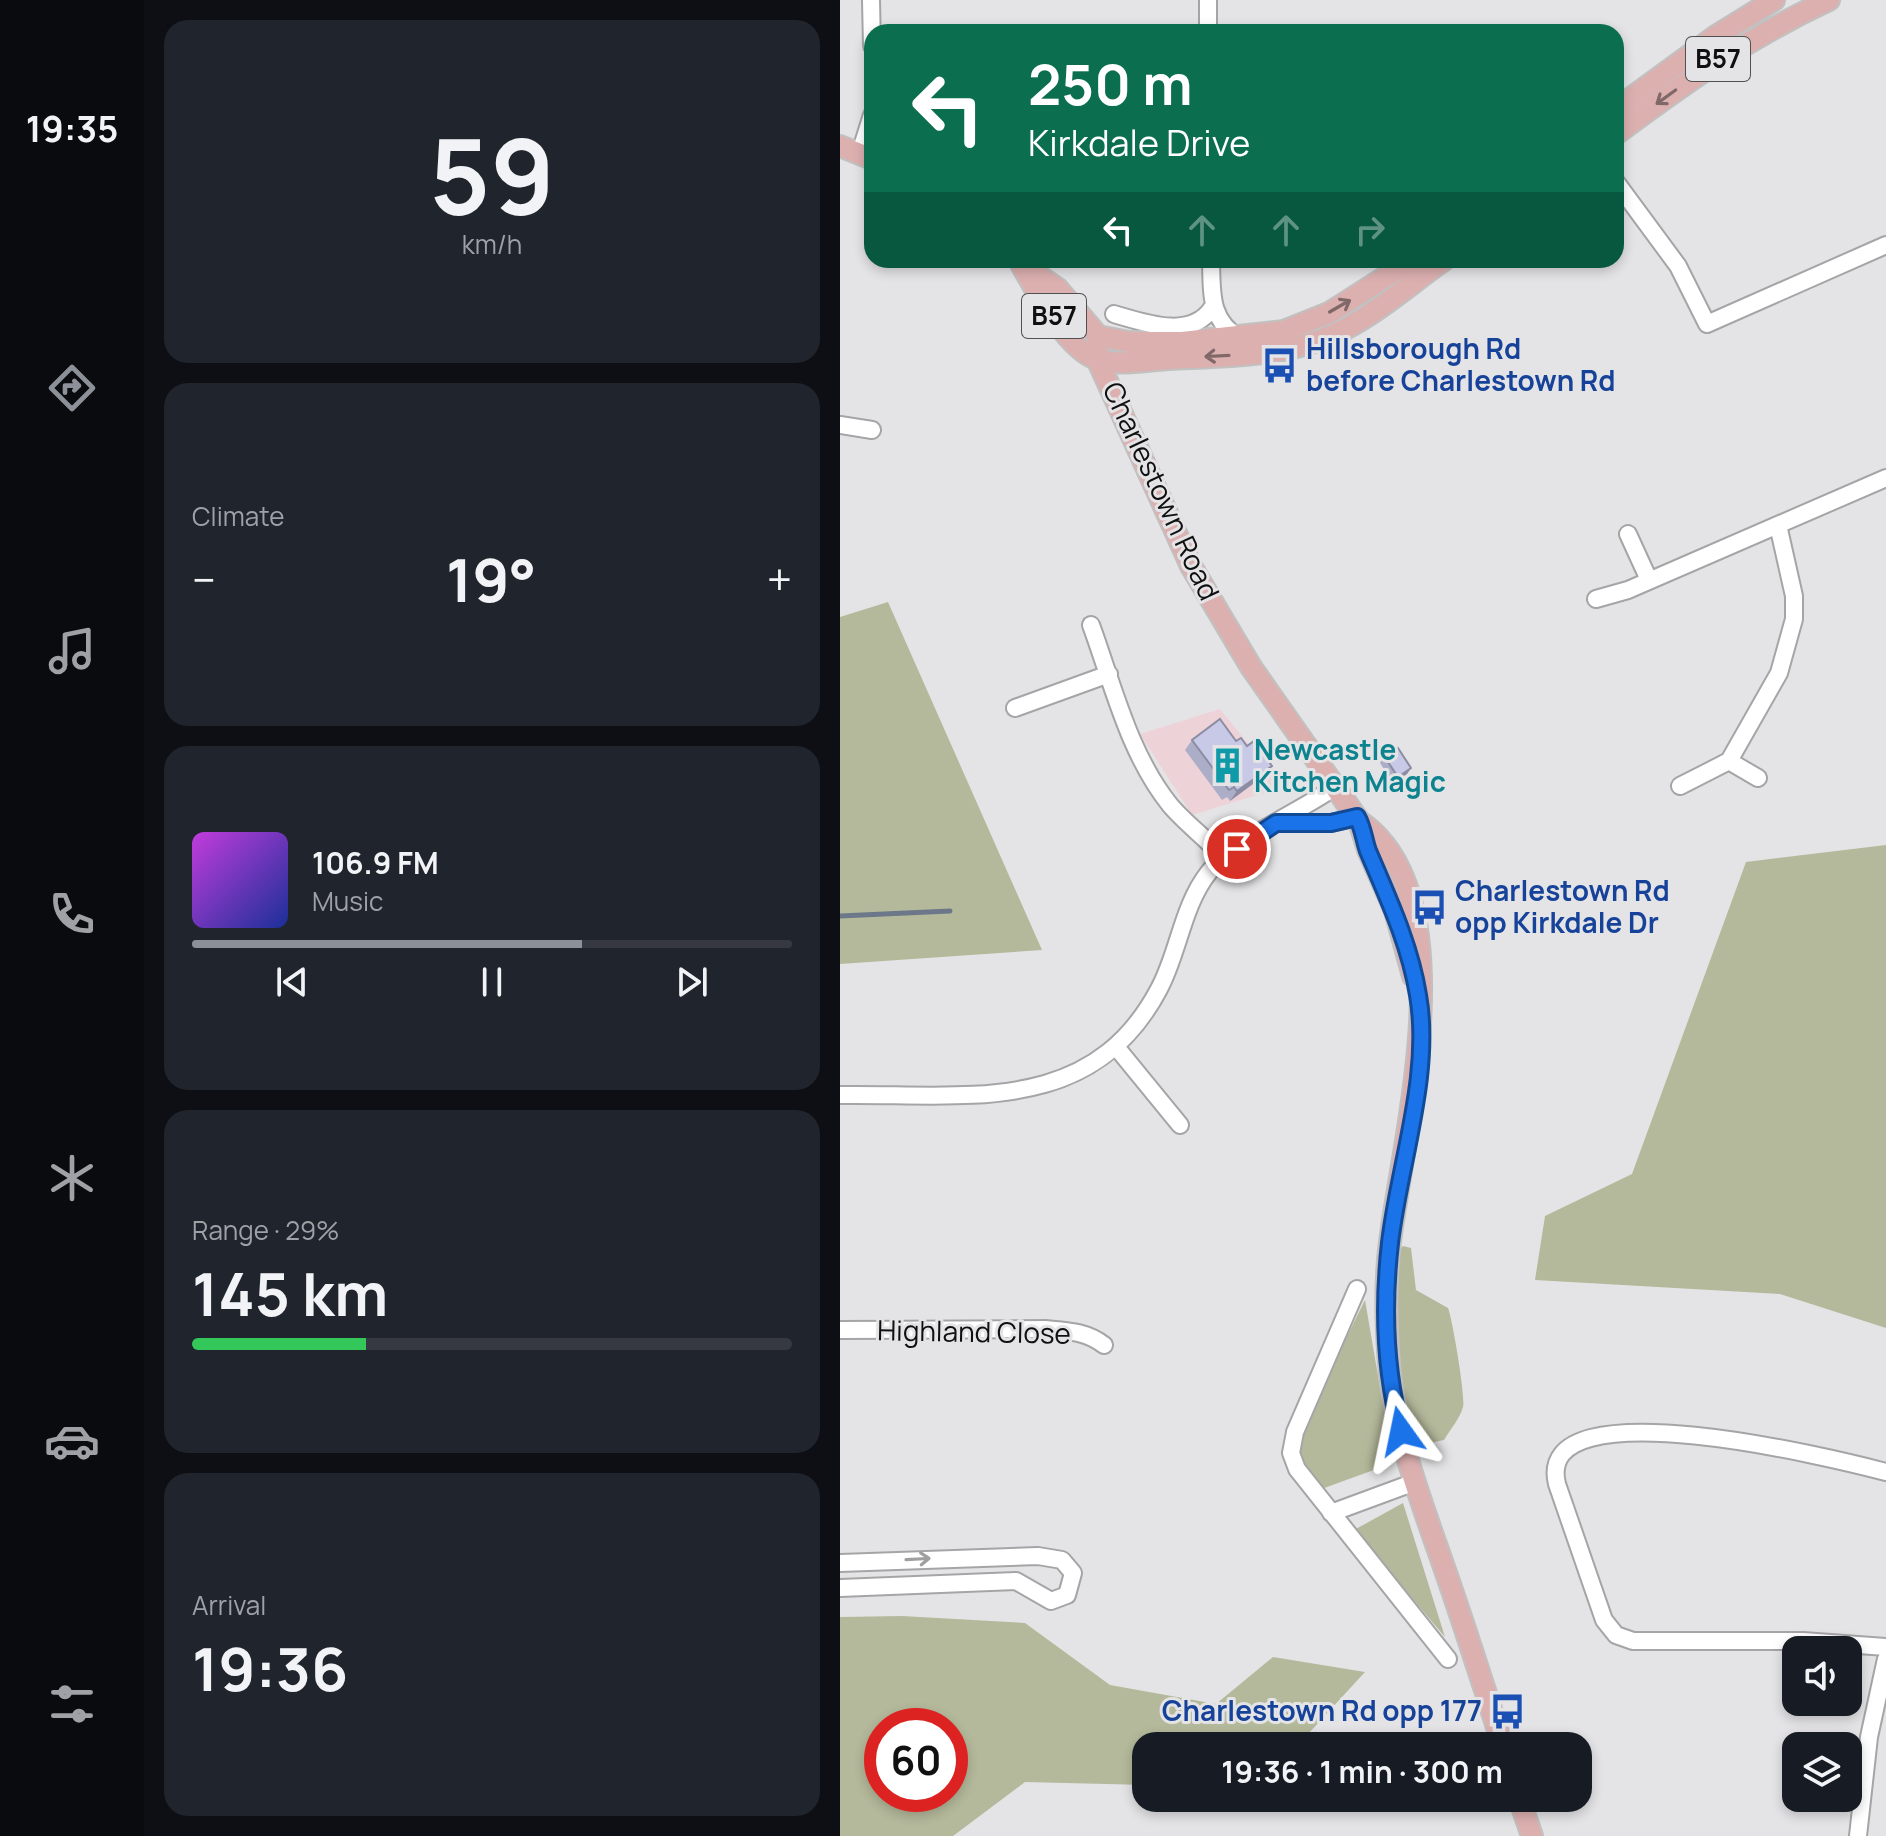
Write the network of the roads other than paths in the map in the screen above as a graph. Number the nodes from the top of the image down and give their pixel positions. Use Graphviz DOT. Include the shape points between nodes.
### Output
graph roads {
  1 [pos="871,0"];
  2 [pos="1208,0"];
  3 [pos="1774,0"];
  4 [pos="1829,0"];
  5 [pos="872,24"];
  6 [pos="1208,24"];
  7 [pos="1624,103"];
  8 [pos="1624,128"];
  9 [pos="840,146"];
  10 [pos="864,155"];
  11 [pos="1624,193"];
  12 [pos="1886,245"];
  13 [pos="1022,268"];
  14 [pos="1028,268"];
  15 [pos="1211,268"];
  16 [pos="1399,268"];
  17 [pos="1433,268"];
  18 [pos="1212,308"];
  19 [pos="1114,314"];
  20 [pos="1094,331"];
  21 [pos="1240,339"];
  22 [pos="1097,359"];
  23 [pos="840,425"];
  24 [pos="872,430"];
  25 [pos="1886,478"];
  26 [pos="1778,525"];
  27 [pos="1628,534"];
  28 [pos="1649,580"];
  29 [pos="1596,599"];
  30 [pos="1091,625"];
  31 [pos="1109,674"];
  32 [pos="1015,708"];
  33 [pos="1729,761"];
  34 [pos="1758,778"];
  35 [pos="1680,786"];
  36 [pos="1335,787"];
  37 [pos="1358,819"];
  38 [pos="1276,823"];
  39 [pos="1223,857"];
  40 [pos="1117,1048"];
  41 [pos="840,1095"];
  42 [pos="1180,1125"];
  43 [pos="1357,1289"];
  44 [pos="840,1330"];
  45 [pos="1104,1345"];
  46 [pos="1886,1472"];
  47 [pos="1415,1482"];
  48 [pos="1331,1513"];
  49 [pos="840,1563"];
  50 [pos="840,1588"];
  51 [pos="1886,1647"];
  52 [pos="1448,1659"];
  53 [pos="1886,1659"];
  54 [pos="1498,1732"];
  55 [pos="1524,1812"];
  56 [pos="1532,1836"];
  57 [pos="1858,1836"];
  1 -- 5 [label="street"];
  2 -- 6 [label="street"];
  3 -- 7 [label="main road, B57"];
  4 -- 8 [label="main road, B57, one-way" via="1721,56"];
  9 -- 10 [label="main road"];
  11 -- 12 [label="street" via="1678,266 1707,324"];
  13 -- 22 [label="main road, Charlestown Road / B57" via="1077,345"];
  14 -- 20 [label="main road, Charlestown Road / B57" via="1058,289"];
  15 -- 18 [label="street"];
  21 -- 16 [label="main road, B57, one-way" via="1284,331 1329,313"];
  17 -- 22 [label="main road, B57, one-way" via="1353,325 1294,349"];
  18 -- 19 [label="street" via="1196,325"];
  18 -- 21 [label="street"];
  20 -- 21 [label="main road, B57" via="1129,342"];
  20 -- 22 [label="main road, Charlestown Road"];
  22 -- 36 [label="main road, Charlestown Road" via="1191,566 1251,667"];
  23 -- 24 [label="street"];
  25 -- 26 [label="street"];
  26 -- 28 [label="street"];
  26 -- 33 [label="street" via="1790,569 1794,619 1779,673"];
  27 -- 28 [label="street"];
  28 -- 29 [label="street"];
  30 -- 31 [label="street"];
  31 -- 32 [label="street"];
  31 -- 39 [label="street" via="1131,737 1171,805"];
  33 -- 34 [label="street"];
  33 -- 35 [label="street"];
  36 -- 37 [label="main road, Charlestown Road"];
  36 -- 38 [label="street"];
  37 -- 38 [label="street"];
  37 -- 47 [label="main road, Charlestown Road" via="1381,835 1409,897 1421,951 1417,1082 1390,1243 1386,1310 1394,1405"];
  38 -- 39 [label="street"];
  39 -- 40 [label="street" via="1196,894 1161,986"];
  40 -- 41 [label="street" via="1054,1084 1011,1093"];
  40 -- 42 [label="street"];
  43 -- 48 [label="street" via="1295,1432 1291,1453"];
  44 -- 45 [label="street, Highland Close" via="1045,1329 1079,1332"];
  46 -- 51 [label="street" via="1755,1442 1666,1435 1580,1438 1563,1449 1554,1466 1604,1620 1616,1635 1633,1641 1803,1641"];
  47 -- 48 [label="street"];
  47 -- 54 [label="main road, Charlestown Road"];
  48 -- 52 [label="street"];
  49 -- 50 [label="street, one-way" via="1038,1556 1062,1560 1073,1573 1067,1595 1051,1601 1016,1581"];
  53 -- 57 [label="street" via="1869,1737"];
  55 -- 56 [label="main road"];
}
